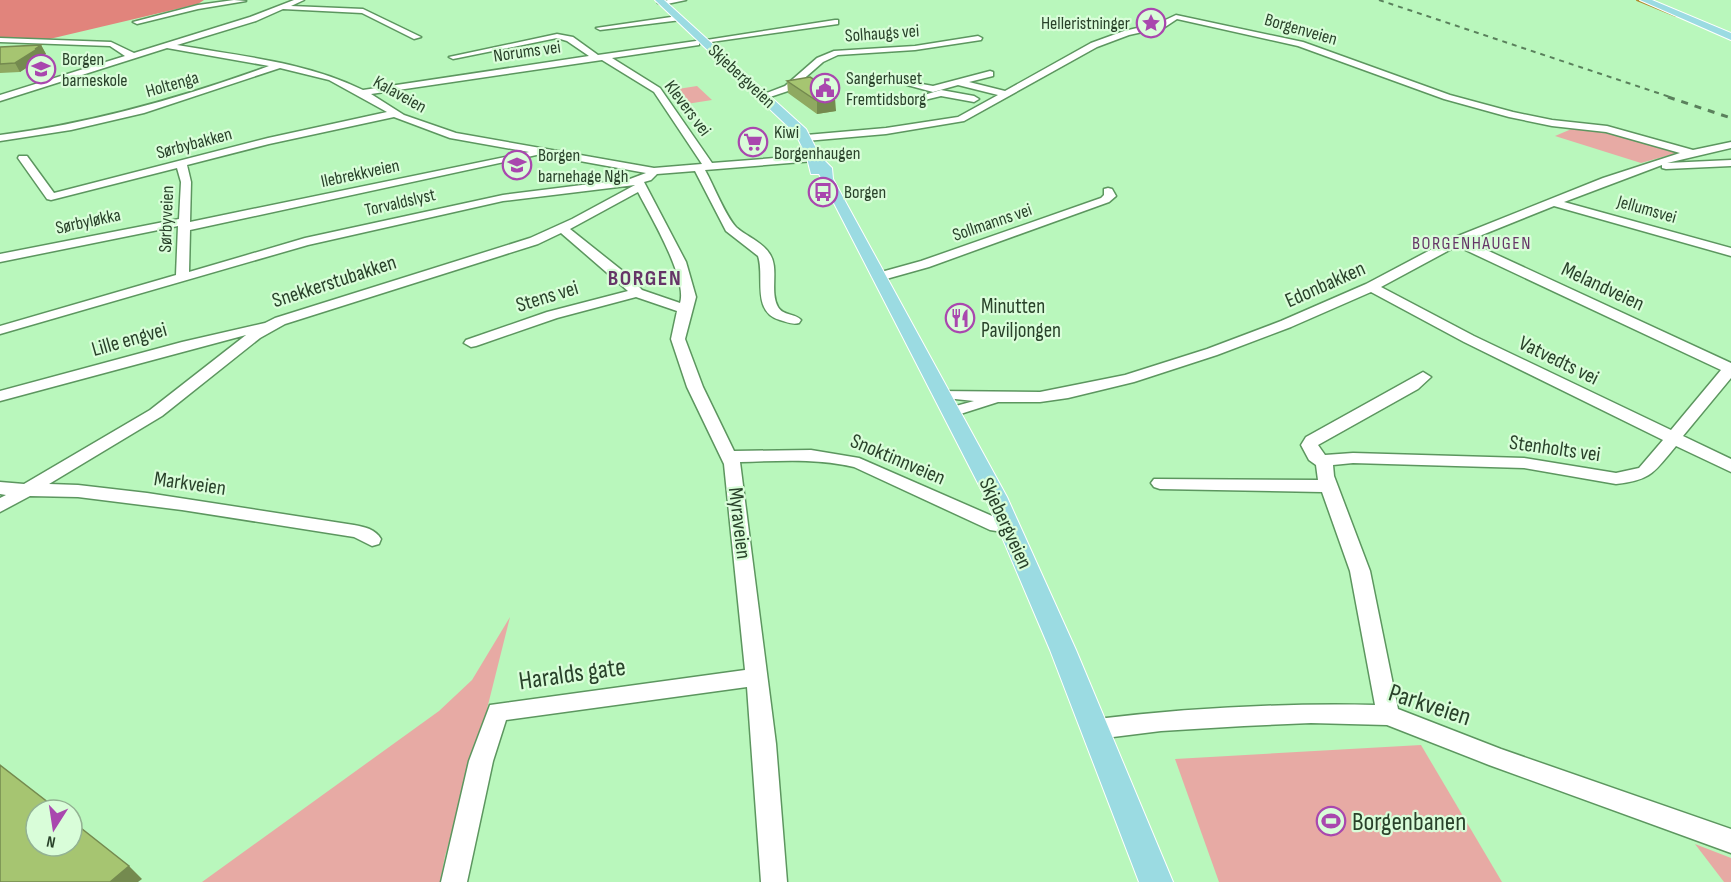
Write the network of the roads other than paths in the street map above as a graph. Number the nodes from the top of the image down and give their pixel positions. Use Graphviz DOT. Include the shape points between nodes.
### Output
graph roads {
  1 [pos="276,0"];
  2 [pos="300,0"];
  3 [pos="682,0"];
  4 [pos="1644,0"];
  5 [pos="242,1"];
  6 [pos="661,1"];
  7 [pos="283,8"];
  8 [pos="190,9"];
  9 [pos="211,14"];
  10 [pos="230,16"];
  11 [pos="678,18"];
  12 [pos="137,22"];
  13 [pos="835,22"];
  14 [pos="600,28"];
  15 [pos="417,37"];
  16 [pos="1731,37"];
  17 [pos="978,38"];
  18 [pos="2,40"];
  19 [pos="700,42"];
  20 [pos="167,46"];
  21 [pos="134,56"];
  22 [pos="453,57"];
  23 [pos="600,57"];
  24 [pos="280,65"];
  25 [pos="990,74"];
  26 [pos="956,82"];
  27 [pos="911,85"];
  28 [pos="362,93"];
  29 [pos="1007,94"];
  30 [pos="764,96"];
  31 [pos="0,98"];
  32 [pos="974,99"];
  33 [pos="912,100"];
  34 [pos="393,114"];
  35 [pos="0,138"];
  36 [pos="806,138"];
  37 [pos="1731,145"];
  38 [pos="542,152"];
  39 [pos="1692,153"];
  40 [pos="23,158"];
  41 [pos="814,158"];
  42 [pos="181,163"];
  43 [pos="1730,164"];
  44 [pos="1651,165"];
  45 [pos="704,167"];
  46 [pos="654,171"];
  47 [pos="639,184"];
  48 [pos="1108,191"];
  49 [pos="1553,202"];
  50 [pos="184,224"];
  51 [pos="563,229"];
  52 [pos="1457,241"];
  53 [pos="1731,252"];
  54 [pos="0,258"];
  55 [pos="879,276"];
  56 [pos="182,277"];
  57 [pos="1371,287"];
  58 [pos="637,293"];
  59 [pos="685,309"];
  60 [pos="794,320"];
  61 [pos="270,326"];
  62 [pos="0,330"];
  63 [pos="471,343"];
  64 [pos="1731,368"];
  65 [pos="1423,377"];
  66 [pos="0,396"];
  67 [pos="946,403"];
  68 [pos="1672,438"];
  69 [pos="729,457"];
  70 [pos="1324,463"];
  71 [pos="1731,466"];
  72 [pos="1160,483"];
  73 [pos="1328,486"];
  74 [pos="0,488"];
  75 [pos="27,491"];
  76 [pos="0,506"];
  77 [pos="1010,527"];
  78 [pos="372,539"];
  79 [pos="756,677"];
  80 [pos="1388,715"];
  81 [pos="1097,729"];
  82 [pos="1731,841"];
  83 [pos="454,882"];
  84 [pos="774,882"];
  85 [pos="1156,882"];
  1 -- 10 [label="street" via="244,15"];
  2 -- 7 [label="street"];
  3 -- 6 [label="street"];
  4 -- 16 [label="main road"];
  5 -- 8 [label="street"];
  6 -- 11 [label="main road, Skjebergveien"];
  7 -- 15 [label="street" via="363,11"];
  7 -- 20 [label="street"];
  8 -- 9 [label="street"];
  8 -- 12 [label="street"];
  11 -- 14 [label="street"];
  11 -- 19 [label="main road, Skjebergveien"];
  13 -- 19 [label="street, Norums vei"];
  17 -- 30 [label="street, Solhaugs vei" via="915,48 837,53 820,60 788,88"];
  18 -- 21 [label="street" via="111,44"];
  19 -- 23 [label="street, Norums vei"];
  19 -- 30 [label="main road, Skjebergveien"];
  20 -- 21 [label="street"];
  20 -- 24 [label="street, Kalaveien"];
  21 -- 31 [label="street"];
  22 -- 23 [label="street, Klevers vei" via="557,36 570,39"];
  23 -- 28 [label="street, Norums vei"];
  23 -- 45 [label="street, Klevers vei" via="657,90"];
  24 -- 28 [label="street, Kalaveien" via="332,78"];
  24 -- 35 [label="street, Holtenga" via="149,108 71,127"];
  25 -- 26 [label="street"];
  26 -- 27 [label="street" via="933,88"];
  26 -- 29 [label="street"];
  28 -- 34 [label="street, Kalaveien"];
  29 -- 36 [label="street, Borgenveien" via="954,121"];
  29 -- 39 [label="street, Borgenveien" via="1094,45 1162,25 1176,17 1300,44 1447,97 1512,115 1607,129"];
  30 -- 36 [label="main road, Skjebergveien"];
  32 -- 33 [label="street" via="941,93"];
  34 -- 38 [label="street, Kalaveien" via="445,133"];
  34 -- 42 [label="street, Sørbybakken"];
  36 -- 41 [label="main road, Skjebergveien"];
  37 -- 39 [label="street, Edonbakken"];
  38 -- 46 [label="street, Kalaveien"];
  38 -- 50 [label="street, Ilebrekkveien"];
  39 -- 44 [label="street, Edonbakken"];
  40 -- 42 [label="street, Sørbybakken" via="51,197"];
  41 -- 45 [label="street, Torvaldslyst"];
  41 -- 55 [label="main road, Skjebergveien" via="815,169 826,179"];
  42 -- 50 [label="street, Sørbyveien" via="186,182"];
  43 -- 44 [label="street, Edonbakken"];
  44 -- 49 [label="street, Edonbakken"];
  45 -- 46 [label="street, Torvaldslyst"];
  45 -- 60 [label="street, Klevers vei" via="730,228 764,254 770,306 777,315"];
  46 -- 47 [label="street, Torvaldslyst"];
  47 -- 51 [label="street, Snekkerstubakken"];
  47 -- 56 [label="street, Torvaldslyst" via="503,198 305,242"];
  47 -- 59 [label="street, Myraveien" via="680,262 689,297"];
  48 -- 55 [label="street, Sollmanns vei" via="1110,196 1105,200 925,264"];
  49 -- 52 [label="street, Edonbakken"];
  49 -- 53 [label="street, Jellumsvei"];
  50 -- 54 [label="street, Sørbyløkka"];
  50 -- 56 [label="street, Sørbyveien"];
  51 -- 58 [label="street"];
  51 -- 61 [label="street, Snekkerstubakken"];
  52 -- 57 [label="street, Edonbakken"];
  52 -- 64 [label="street, Melandveien"];
  55 -- 67 [label="main road, Skjebergveien"];
  56 -- 62 [label="street, Torvaldslyst"];
  57 -- 67 [label="street, Edonbakken" via="1244,340 1129,379 1068,393"];
  57 -- 68 [label="street, Vatvedts vei"];
  58 -- 59 [label="street"];
  58 -- 63 [label="street, Stens vei" via="552,315"];
  59 -- 69 [label="street, Myraveien" via="678,339 695,387"];
  61 -- 66 [label="street, Lille engvei"];
  61 -- 75 [label="street, Snekkerstubakken" via="156,413"];
  64 -- 68 [label="street, Stenholts vei"];
  65 -- 70 [label="street" via="1312,441 1311,450"];
  67 -- 77 [label="main road, Skjebergveien"];
  68 -- 70 [label="street, Stenholts vei" via="1646,472 1629,478 1607,478 1524,463 1337,458"];
  68 -- 71 [label="street, Vatvedts vei"];
  69 -- 77 [label="street, Snoktinnveien" via="840,458 860,463 996,525"];
  69 -- 79 [label="street, Myraveien" via="745,558"];
  70 -- 73 [label="street"];
  72 -- 73 [label="street"];
  73 -- 80 [label="street" via="1360,571"];
  74 -- 75 [label="street, Markveien"];
  75 -- 76 [label="street, Snekkerstubakken"];
  75 -- 78 [label="street, Markveien" via="74,491 193,506 354,531"];
  77 -- 81 [label="main road, Skjebergveien"];
  79 -- 83 [label="street, Haralds gate" via="498,712 481,761"];
  79 -- 84 [label="street, Myraveien"];
  80 -- 81 [label="street, Parkveien" via="1280,714"];
  80 -- 82 [label="street, Parkveien"];
  81 -- 85 [label="main road, Skjebergveien"];
}
